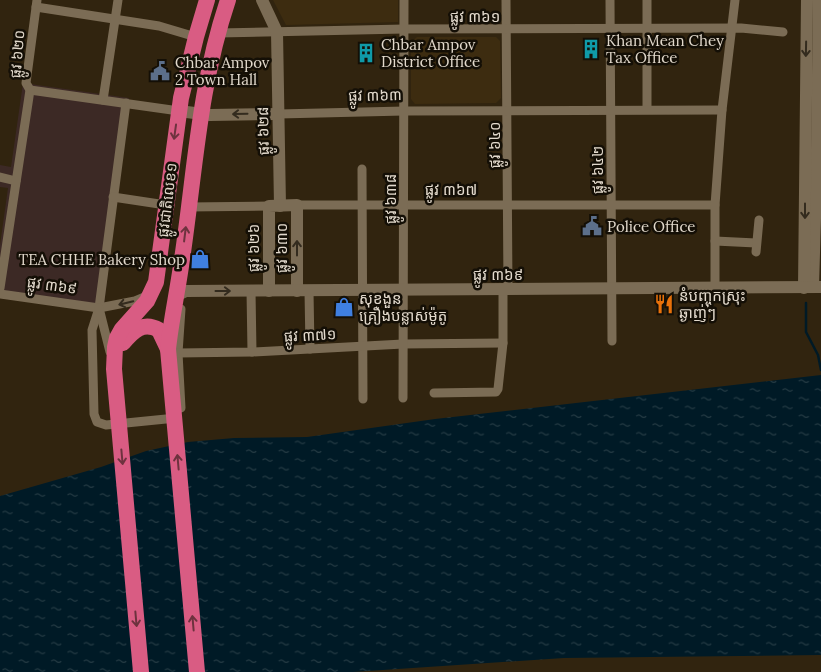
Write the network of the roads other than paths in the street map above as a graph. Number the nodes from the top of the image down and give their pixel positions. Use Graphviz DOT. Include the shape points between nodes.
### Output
graph roads {
  1 [pos="118,0"];
  2 [pos="207,0"];
  3 [pos="228,0"];
  4 [pos="262,0"];
  5 [pos="404,0"];
  6 [pos="506,0"];
  7 [pos="610,0"];
  8 [pos="648,0"];
  9 [pos="735,0"];
  10 [pos="807,0"];
  11 [pos="819,0"];
  12 [pos="37,3"];
  13 [pos="115,20"];
  14 [pos="610,29"];
  15 [pos="648,29"];
  16 [pos="731,29"];
  17 [pos="404,30"];
  18 [pos="507,30"];
  19 [pos="277,32"];
  20 [pos="783,32"];
  21 [pos="218,33"];
  22 [pos="196,37"];
  23 [pos="30,90"];
  24 [pos="103,100"];
  25 [pos="126,103"];
  26 [pos="647,109"];
  27 [pos="507,110"];
  28 [pos="611,110"];
  29 [pos="722,110"];
  30 [pos="179,111"];
  31 [pos="404,111"];
  32 [pos="200,114"];
  33 [pos="279,114"];
  34 [pos="362,169"];
  35 [pos="0,177"];
  36 [pos="16,180"];
  37 [pos="113,197"];
  38 [pos="715,204"];
  39 [pos="166,205"];
  40 [pos="296,205"];
  41 [pos="363,205"];
  42 [pos="404,205"];
  43 [pos="508,205"];
  44 [pos="611,205"];
  45 [pos="188,206"];
  46 [pos="274,206"];
  47 [pos="758,220"];
  48 [pos="715,241"];
  49 [pos="756,242"];
  50 [pos="756,252"];
  51 [pos="813,287"];
  52 [pos="0,288"];
  53 [pos="715,288"];
  54 [pos="612,289"];
  55 [pos="363,290"];
  56 [pos="404,290"];
  57 [pos="505,290"];
  58 [pos="251,291"];
  59 [pos="269,291"];
  60 [pos="303,291"];
  61 [pos="152,293"];
  62 [pos="0,294"];
  63 [pos="176,296"];
  64 [pos="99,308"];
  65 [pos="612,341"];
  66 [pos="503,343"];
  67 [pos="403,344"];
  68 [pos="363,346"];
  69 [pos="310,349"];
  70 [pos="173,351"];
  71 [pos="252,352"];
  72 [pos="114,369"];
  73 [pos="434,393"];
  74 [pos="403,398"];
  75 [pos="363,399"];
  76 [pos="141,672"];
  77 [pos="197,672"];
  1 -- 13 [label="street"];
  2 -- 22 [label="highway, ផ្លូវជាតិលេខ១"];
  3 -- 21 [label="highway, ផ្លូវជាតិលេខ១"];
  4 -- 19 [label="street, ផ្លូវ ៦២៨"];
  5 -- 17 [label="street, ផ្លូវ ៦៣៨"];
  6 -- 18 [label="street, ផ្លូវ ៦៤០"];
  7 -- 14 [label="street, ផ្លូវ ៦៤២"];
  8 -- 15 [label="street"];
  9 -- 16 [label="street"];
  10 -- 51 [label="street, one-way"];
  11 -- 51 [label="street"];
  12 -- 13 [label="street"];
  12 -- 23 [label="street, ផ្លូវ ៦២០" via="26,83"];
  13 -- 22 [label="street" via="159,26"];
  13 -- 24 [label="street"];
  14 -- 15 [label="street, ផ្លូវ ៣៦១"];
  14 -- 18 [label="street, ផ្លូវ ៣៦១"];
  14 -- 28 [label="street, ផ្លូវ ៦៤២"];
  15 -- 16 [label="street, ផ្លូវ ៣៦១"];
  15 -- 26 [label="street"];
  16 -- 20 [label="street, ផ្លូវ ៣៦១"];
  16 -- 29 [label="street"];
  17 -- 18 [label="street, ផ្លូវ ៣៦១"];
  17 -- 19 [label="street, ផ្លូវ ៣៦១"];
  17 -- 31 [label="street, ផ្លូវ ៦៣៨"];
  18 -- 27 [label="street, ផ្លូវ ៦៤០"];
  19 -- 21 [label="street, ផ្លូវ ៣៦១"];
  19 -- 33 [label="street, ផ្លូវ ៦២៨"];
  21 -- 32 [label="highway, ផ្លូវជាតិលេខ១"];
  22 -- 30 [label="highway, ផ្លូវជាតិលេខ១"];
  23 -- 24 [label="street, ផ្លូវ ៣៦៣"];
  23 -- 36 [label="street, ផ្លូវ ៦២០"];
  24 -- 25 [label="street, ផ្លូវ ៣៦៣"];
  25 -- 30 [label="street, ផ្លូវ ៣៦៣"];
  25 -- 37 [label="street"];
  26 -- 28 [label="street, ផ្លូវ ៣៦៣"];
  26 -- 29 [label="street, ផ្លូវ ៣៦៣"];
  27 -- 28 [label="street, ផ្លូវ ៣៦៣"];
  27 -- 31 [label="street, ផ្លូវ ៣៦៣"];
  27 -- 43 [label="street, ផ្លូវ ៦៤០"];
  28 -- 44 [label="street, ផ្លូវ ៦៤២"];
  29 -- 38 [label="street"];
  30 -- 32 [label="street, ផ្លូវ ៣៦៣"];
  30 -- 39 [label="highway, ផ្លូវជាតិលេខ១, one-way"];
  31 -- 33 [label="street, ផ្លូវ ៣៦៣"];
  31 -- 42 [label="street, ផ្លូវ ៦៣៨"];
  33 -- 32 [label="street, ផ្លូវ ៣៦៣, one-way"];
  32 -- 45 [label="highway, ផ្លូវជាតិលេខ១"];
  33 -- 46 [label="street, ផ្លូវ ៦២៨"];
  34 -- 41 [label="street"];
  35 -- 36 [label="street"];
  36 -- 52 [label="street, ផ្លូវ ៦២០"];
  37 -- 39 [label="street"];
  37 -- 64 [label="street"];
  38 -- 44 [label="street, ផ្លូវ ៣៦៧"];
  38 -- 48 [label="street"];
  39 -- 61 [label="highway, ផ្លូវជាតិលេខ១" via="160,267"];
  40 -- 41 [label="street, ផ្លូវ ៣៦៧"];
  40 -- 46 [label="street, ផ្លូវ ៣៦៧"];
  60 -- 40 [label="street, ផ្លូវ ៦៣០, one-way"];
  41 -- 42 [label="street, ផ្លូវ ៣៦៧"];
  41 -- 55 [label="street"];
  42 -- 43 [label="street, ផ្លូវ ៣៦៧"];
  42 -- 56 [label="street, ផ្លូវ ៦៣៨"];
  43 -- 44 [label="street, ផ្លូវ ៣៦៧"];
  43 -- 57 [label="street, ផ្លូវ ៦៤០"];
  44 -- 54 [label="street, ផ្លូវ ៦៤២"];
  45 -- 46 [label="street, ផ្លូវ ៣៦៧"];
  63 -- 45 [label="highway, ផ្លូវជាតិលេខ១, one-way"];
  46 -- 59 [label="street, ផ្លូវ ៦២៦"];
  47 -- 49 [label="street"];
  48 -- 49 [label="street"];
  48 -- 53 [label="street"];
  49 -- 50 [label="street"];
  51 -- 53 [label="street, ផ្លូវ ៣៦៩"];
  53 -- 54 [label="street, ផ្លូវ ៣៦៩"];
  54 -- 57 [label="street, ផ្លូវ ៣៦៩"];
  54 -- 65 [label="street, ផ្លូវ ៦៤២"];
  55 -- 56 [label="street, ផ្លូវ ៣៦៩"];
  55 -- 60 [label="street, ផ្លូវ ៣៦៩"];
  55 -- 68 [label="street"];
  56 -- 57 [label="street, ផ្លូវ ៣៦៩"];
  56 -- 67 [label="street, ផ្លូវ ៦៣៨"];
  57 -- 66 [label="street, ផ្លូវ ៦៤០"];
  58 -- 59 [label="street, ផ្លូវ ៣៦៩"];
  63 -- 58 [label="street, ផ្លូវ ៣៦៩, one-way" via="186,291"];
  58 -- 71 [label="street"];
  59 -- 60 [label="street, ផ្លូវ ៣៦៩"];
  60 -- 69 [label="street"];
  61 -- 64 [label="street, ផ្លូវ ៣៦៩, one-way" via="135,301"];
  61 -- 72 [label="highway, ផ្លូវជាតិលេខ១" via="117,338"];
  62 -- 64 [label="street, ផ្លូវ ៣៦៩"];
  63 -- 70 [label="highway, ផ្លូវជាតិលេខ១"];
  64 -- 70 [label="street" via="92,330 94,414 97,422 106,425 179,418"];
  64 -- 72 [label="street"];
  66 -- 67 [label="street, ផ្លូវ ៣៧១"];
  66 -- 73 [label="street, ផ្លូវ ៦៤០" via="496,392"];
  67 -- 68 [label="street, ផ្លូវ ៣៧១"];
  67 -- 74 [label="street, ផ្លូវ ៦៣៨"];
  68 -- 69 [label="street, ផ្លូវ ៣៧១"];
  68 -- 75 [label="street"];
  69 -- 71 [label="street, ផ្លូវ ៣៧១"];
  70 -- 71 [label="street, ផ្លូវ ៣៧១"];
  70 -- 72 [label="highway" via="159,330 140,327 122,344"];
  77 -- 70 [label="highway, ផ្លូវជាតិលេខ១, one-way" via="171,386"];
  72 -- 76 [label="highway, ផ្លូវជាតិលេខ១, one-way"];
}
